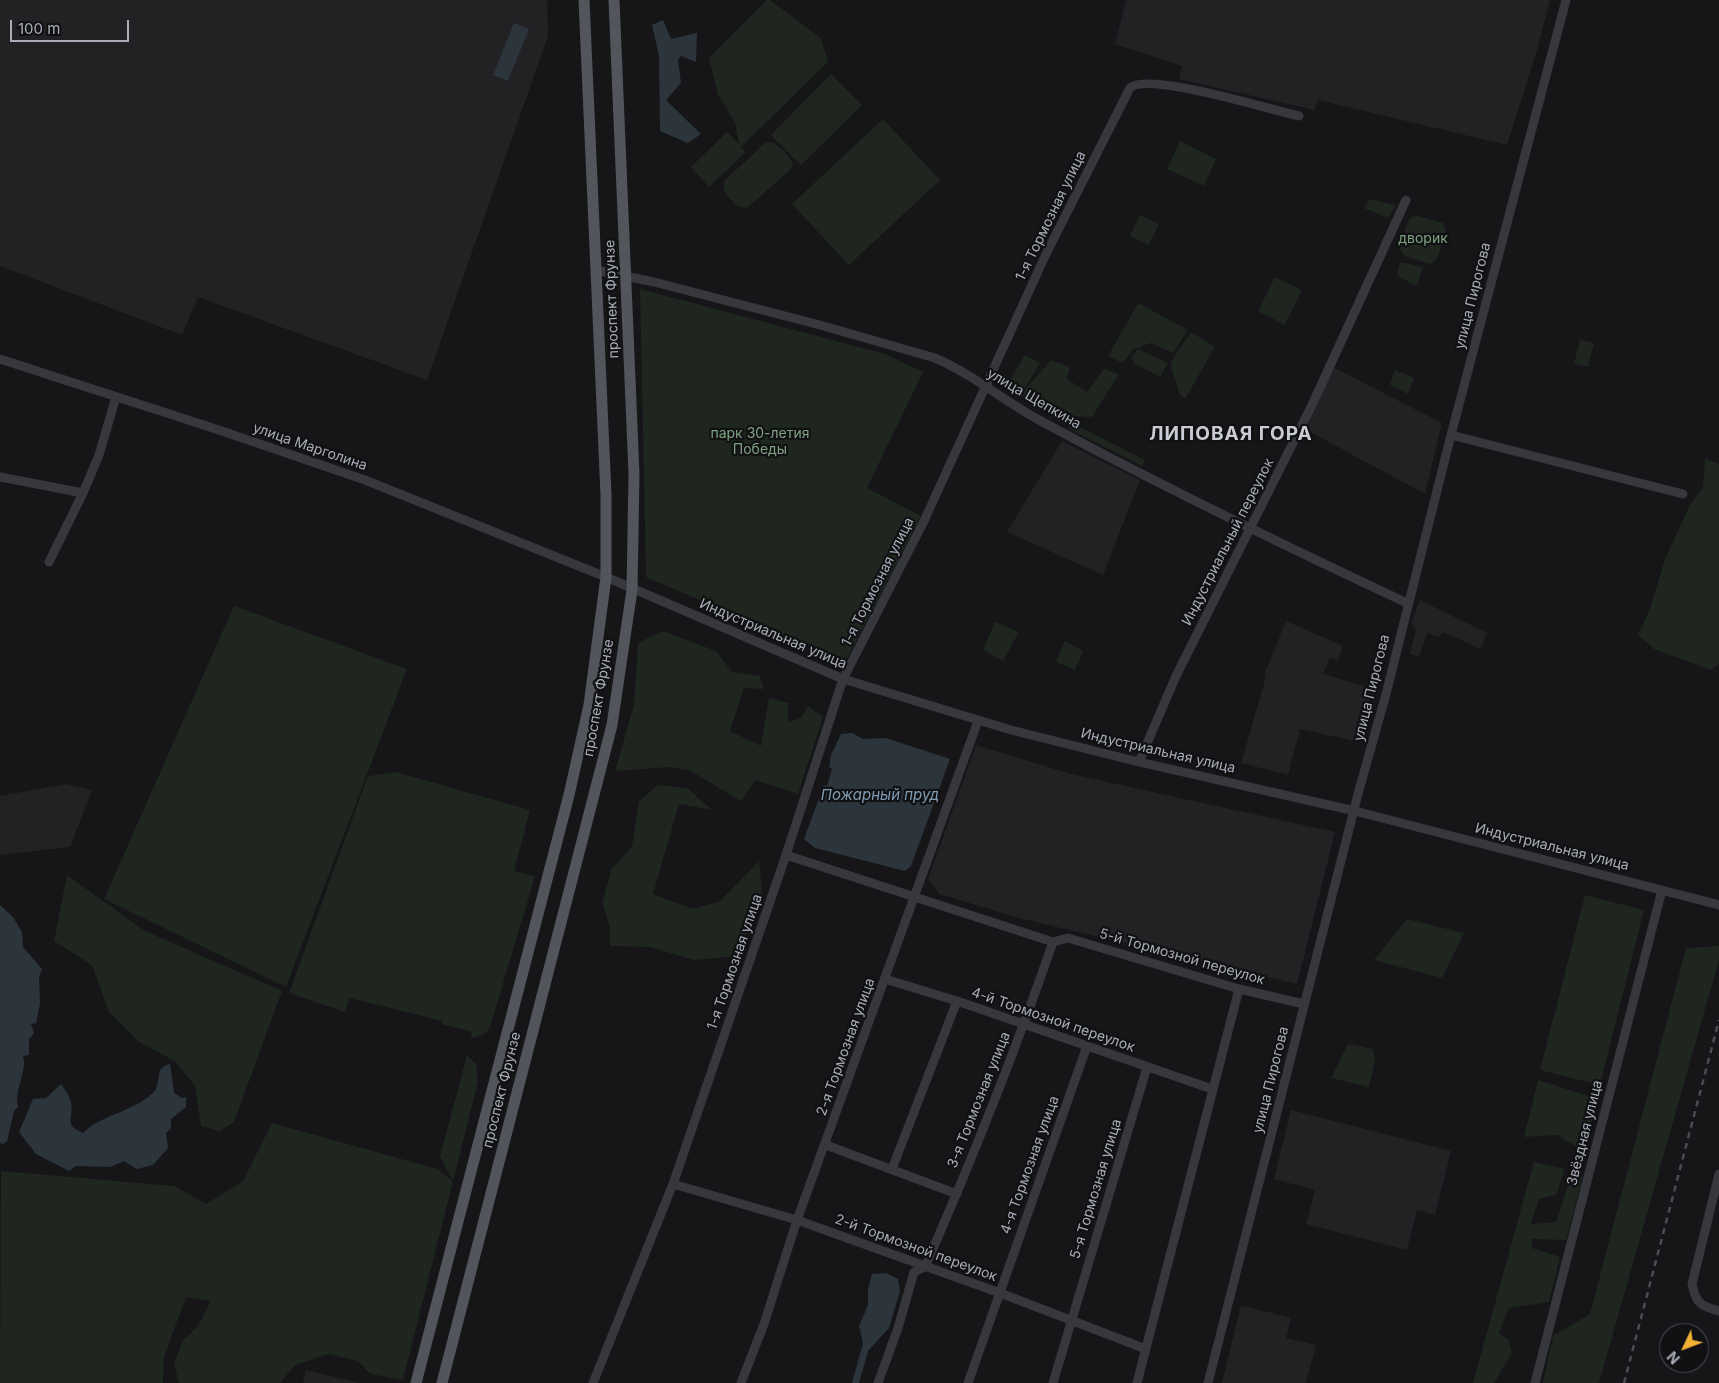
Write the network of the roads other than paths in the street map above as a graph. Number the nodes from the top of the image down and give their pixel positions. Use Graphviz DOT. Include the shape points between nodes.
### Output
graph roads {
  1 [pos="584,0"];
  2 [pos="614,0"];
  3 [pos="1566,0"];
  4 [pos="1299,116"];
  5 [pos="1406,200"];
  6 [pos="596,270"];
  7 [pos="626,274"];
  8 [pos="0,359"];
  9 [pos="986,388"];
  10 [pos="116,396"];
  11 [pos="1451,435"];
  12 [pos="0,477"];
  13 [pos="83,493"];
  14 [pos="1683,494"];
  15 [pos="1250,527"];
  16 [pos="49,562"];
  17 [pos="606,577"];
  18 [pos="632,590"];
  19 [pos="1407,603"];
  20 [pos="843,679"];
  21 [pos="978,721"];
  22 [pos="1140,762"];
  23 [pos="1355,810"];
  24 [pos="786,855"];
  25 [pos="1662,890"];
  26 [pos="914,896"];
  27 [pos="1719,905"];
  28 [pos="1053,942"];
  29 [pos="885,979"];
  30 [pos="1239,989"];
  31 [pos="957,1001"];
  32 [pos="1304,1004"];
  33 [pos="1024,1024"];
  34 [pos="1087,1046"];
  35 [pos="1147,1066"];
  36 [pos="1212,1089"];
  37 [pos="826,1145"];
  38 [pos="892,1169"];
  39 [pos="1719,1174"];
  40 [pos="673,1184"];
  41 [pos="957,1194"];
  42 [pos="797,1220"];
  43 [pos="925,1267"];
  44 [pos="1000,1293"];
  45 [pos="1719,1311"];
  46 [pos="1071,1320"];
  47 [pos="1146,1348"];
  48 [pos="416,1383"];
  49 [pos="442,1383"];
  50 [pos="594,1383"];
  51 [pos="741,1383"];
  52 [pos="878,1383"];
  53 [pos="968,1383"];
  54 [pos="1053,1383"];
  55 [pos="1137,1383"];
  56 [pos="1208,1383"];
  57 [pos="1535,1383"];
  1 -- 6 [label="main road, проспект Фрунзе"];
  2 -- 7 [label="main road, проспект Фрунзе"];
  3 -- 11 [label="street, улица Пирогова"];
  4 -- 9 [label="street, 1-я Тормозная улица" via="1191,88 1133,84 1046,254"];
  5 -- 15 [label="street, Индустриальный переулок" via="1338,351"];
  6 -- 7 [label="street, улица Щепкина"];
  6 -- 17 [label="main road, проспект Фрунзе" via="606,495"];
  7 -- 9 [label="street, улица Щепкина" via="935,358"];
  7 -- 18 [label="main road, проспект Фрунзе" via="634,474"];
  8 -- 10 [label="street, улица Марголина"];
  9 -- 15 [label="street, улица Щепкина" via="1038,419"];
  9 -- 20 [label="street, 1-я Тормозная улица" via="924,521"];
  10 -- 13 [label="street" via="99,455"];
  10 -- 17 [label="street, улица Марголина" via="365,480"];
  11 -- 14 [label="street"];
  11 -- 19 [label="street, улица Пирогова"];
  12 -- 13 [label="street"];
  13 -- 16 [label="street"];
  15 -- 19 [label="street, улица Щепкина"];
  15 -- 22 [label="street, Индустриальный переулок" via="1176,676"];
  17 -- 18 [label="street, Индустриальная улица"];
  17 -- 48 [label="main road, проспект Фрунзе" via="589,705 569,795"];
  18 -- 20 [label="street, Индустриальная улица"];
  18 -- 49 [label="main road, проспект Фрунзе" via="612,726"];
  19 -- 23 [label="street, улица Пирогова"];
  20 -- 21 [label="street, Индустриальная улица"];
  20 -- 24 [label="street, 1-я Тормозная улица"];
  21 -- 22 [label="street, Индустриальная улица"];
  21 -- 26 [label="street, 2-я Тормозная улица"];
  22 -- 23 [label="street, Индустриальная улица"];
  23 -- 25 [label="street, Индустриальная улица"];
  23 -- 32 [label="street, улица Пирогова"];
  24 -- 26 [label="street"];
  24 -- 40 [label="street, 1-я Тормозная улица"];
  25 -- 27 [label="street, Индустриальная улица"];
  25 -- 57 [label="street, Звёздная улица"];
  26 -- 28 [label="street"];
  26 -- 29 [label="street, 2-я Тормозная улица"];
  28 -- 30 [label="street, 5-й Тормозной переулок" via="1068,938"];
  28 -- 33 [label="street, 3-я Тормозная улица"];
  29 -- 31 [label="street, 4-й Тормозной переулок"];
  29 -- 37 [label="street, 2-я Тормозная улица"];
  30 -- 32 [label="street, 5-й Тормозной переулок"];
  30 -- 36 [label="street"];
  31 -- 33 [label="street, 4-й Тормозной переулок"];
  31 -- 38 [label="street"];
  32 -- 56 [label="street, улица Пирогова"];
  33 -- 34 [label="street, 4-й Тормозной переулок"];
  33 -- 41 [label="street, 3-я Тормозная улица"];
  34 -- 35 [label="street, 4-й Тормозной переулок"];
  34 -- 44 [label="street, 4-я Тормозная улица"];
  35 -- 36 [label="street, 4-й Тормозной переулок"];
  35 -- 46 [label="street, 5-я Тормозная улица"];
  36 -- 47 [label="street"];
  37 -- 38 [label="street"];
  37 -- 42 [label="street, 2-я Тормозная улица"];
  38 -- 41 [label="street"];
  39 -- 45 [label="street" via="1692,1284 1694,1297 1703,1306"];
  40 -- 42 [label="street, 2-й Тормозной переулок"];
  40 -- 50 [label="street, 1-я Тормозная улица"];
  41 -- 43 [label="street, 3-я Тормозная улица"];
  42 -- 43 [label="street, 2-й Тормозной переулок"];
  42 -- 51 [label="street, 2-я Тормозная улица" via="764,1324"];
  43 -- 44 [label="street, 2-й Тормозной переулок"];
  43 -- 52 [label="street, 3-я Тормозная улица" via="914,1272"];
  44 -- 46 [label="street, 2-й Тормозной переулок"];
  44 -- 53 [label="street, 4-я Тормозная улица"];
  46 -- 47 [label="street, 2-й Тормозной переулок"];
  46 -- 54 [label="street, 5-я Тормозная улица"];
  47 -- 55 [label="street"];
}
